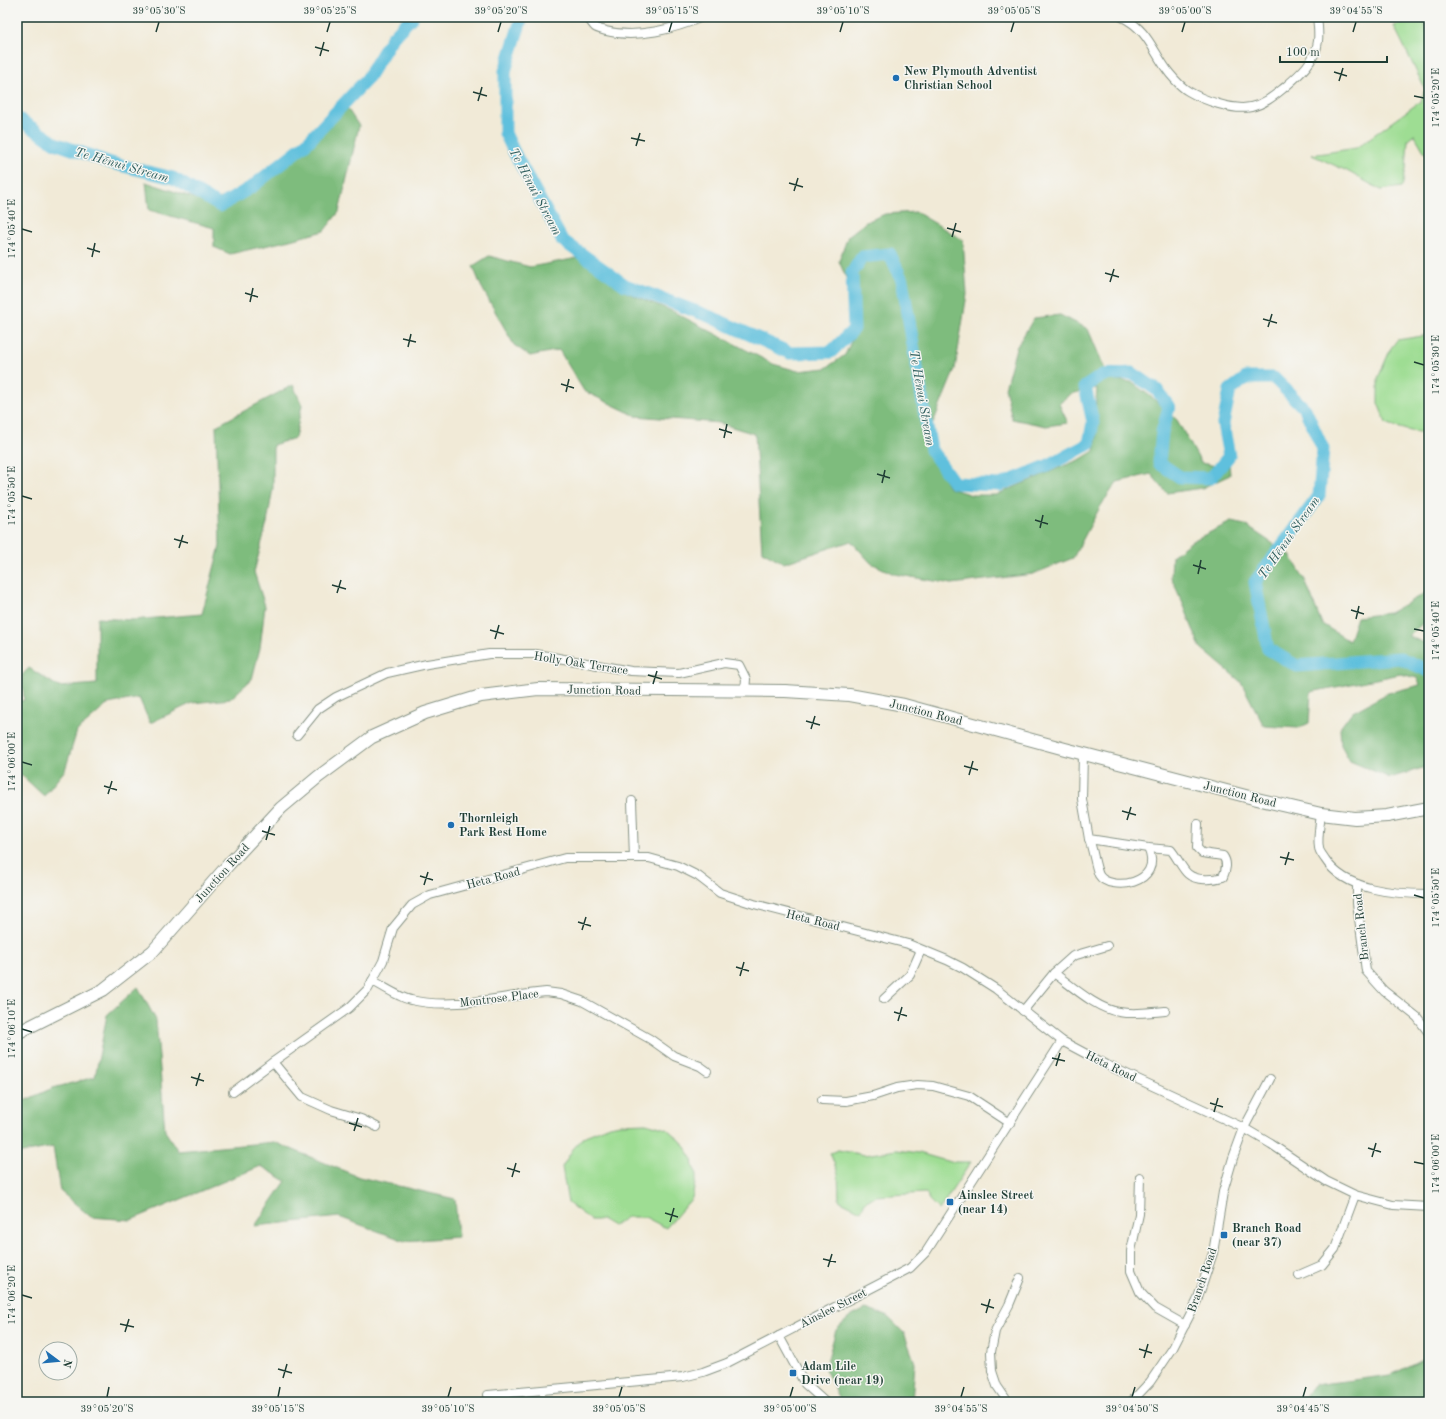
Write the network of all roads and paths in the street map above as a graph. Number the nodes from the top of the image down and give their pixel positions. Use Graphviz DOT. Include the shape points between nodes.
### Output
graph roads {
  1 [pos="587,17"];
  2 [pos="702,17"];
  3 [pos="1122,17"];
  4 [pos="1317,17"];
  5 [pos="745,692"];
  6 [pos="297,735"];
  7 [pos="1083,754"];
  8 [pos="632,801"];
  9 [pos="1429,808"];
  10 [pos="1321,814"];
  11 [pos="1198,824"];
  12 [pos="1089,839"];
  13 [pos="1148,848"];
  14 [pos="634,858"];
  15 [pos="1357,884"];
  16 [pos="1429,894"];
  17 [pos="1107,946"];
  18 [pos="921,950"];
  19 [pos="1054,973"];
  20 [pos="372,981"];
  21 [pos="884,999"];
  22 [pos="1023,1011"];
  23 [pos="1166,1011"];
  24 [pos="17,1033"];
  25 [pos="1429,1033"];
  26 [pos="1062,1041"];
  27 [pos="273,1062"];
  28 [pos="707,1071"];
  29 [pos="1270,1079"];
  30 [pos="233,1092"];
  31 [pos="822,1100"];
  32 [pos="1010,1122"];
  33 [pos="377,1127"];
  34 [pos="1244,1128"];
  35 [pos="1140,1177"];
  36 [pos="1355,1195"];
  37 [pos="1429,1207"];
  38 [pos="1299,1275"];
  39 [pos="1020,1278"];
  40 [pos="1185,1325"];
  41 [pos="779,1336"];
  42 [pos="488,1394"];
  43 [pos="825,1402"];
  44 [pos="1008,1402"];
  45 [pos="1131,1402"];
  1 -- 2 [label="street" via="595,28 615,33 647,33 689,23"];
  3 -- 4 [label="street" via="1143,32 1171,75 1188,91 1227,106 1244,108 1262,104 1272,98 1304,69 1317,50"];
  5 -- 6 [label="street, Holly Oak Terrace" via="746,679 739,665 724,663 679,673 631,671 536,654 489,654 387,673 336,697 318,710"];
  5 -- 7 [label="highway, Junction Road" via="785,691 849,695 904,705"];
  5 -- 24 [label="highway, Junction Road" via="538,689 481,696 425,713 372,737 280,808 153,951 104,990"];
  7 -- 10 [label="highway, Junction Road"];
  7 -- 12 [label="street" via="1082,798"];
  8 -- 14 [label="street"];
  9 -- 10 [label="highway, Junction Road" via="1387,816 1355,818"];
  10 -- 15 [label="street" via="1319,849 1331,868"];
  11 -- 13 [label="street" via="1197,848 1202,852 1223,856 1226,860 1226,870 1223,877 1196,878 1188,874 1171,850"];
  12 -- 13 [label="street"];
  12 -- 13 [label="street" via="1100,875 1107,882 1130,883 1149,874 1152,859"];
  14 -- 18 [label="street, Heta Road" via="649,858 678,866 698,876 720,893 754,904 908,944"];
  14 -- 20 [label="street, Heta Road" via="565,858 430,895 412,905 393,928 383,962"];
  15 -- 16 [label="street" via="1398,894"];
  15 -- 25 [label="street, Branch Road" via="1366,970 1384,991 1417,1017"];
  17 -- 19 [label="street" via="1073,956"];
  18 -- 21 [label="street" via="910,975"];
  18 -- 22 [label="street, Heta Road" via="981,979"];
  19 -- 22 [label="street"];
  19 -- 23 [label="street" via="1100,1006 1118,1012 1139,1014"];
  20 -- 27 [label="street, Heta Road" via="368,989 349,1008"];
  20 -- 28 [label="street, Montrose Place" via="410,1000 434,1003 450,1004 546,992 560,994 582,1001 650,1039 674,1056"];
  22 -- 26 [label="street, Heta Road"];
  26 -- 32 [label="street, Ainslee Street"];
  26 -- 34 [label="street, Heta Road" via="1107,1065"];
  27 -- 30 [label="street, Heta Road"];
  27 -- 33 [label="street" via="302,1097"];
  29 -- 34 [label="street, Branch Road"];
  31 -- 32 [label="street" via="846,1101 897,1088 933,1086 969,1096"];
  32 -- 41 [label="street, Ainslee Street" via="926,1252 915,1264"];
  34 -- 36 [label="street, Heta Road" via="1326,1181"];
  34 -- 40 [label="street, Branch Road" via="1223,1192 1213,1253 1197,1301"];
  35 -- 40 [label="street" via="1139,1214 1131,1251 1131,1271 1140,1292 1155,1308"];
  36 -- 37 [label="street, Heta Road" via="1393,1205"];
  36 -- 38 [label="street" via="1335,1249 1322,1265"];
  39 -- 44 [label="street" via="995,1331 991,1352 992,1371 997,1386"];
  40 -- 45 [label="street, Branch Road" via="1150,1382"];
  41 -- 42 [label="street, Ainslee Street" via="715,1368 693,1375"];
  41 -- 43 [label="street" via="805,1384"];
}
